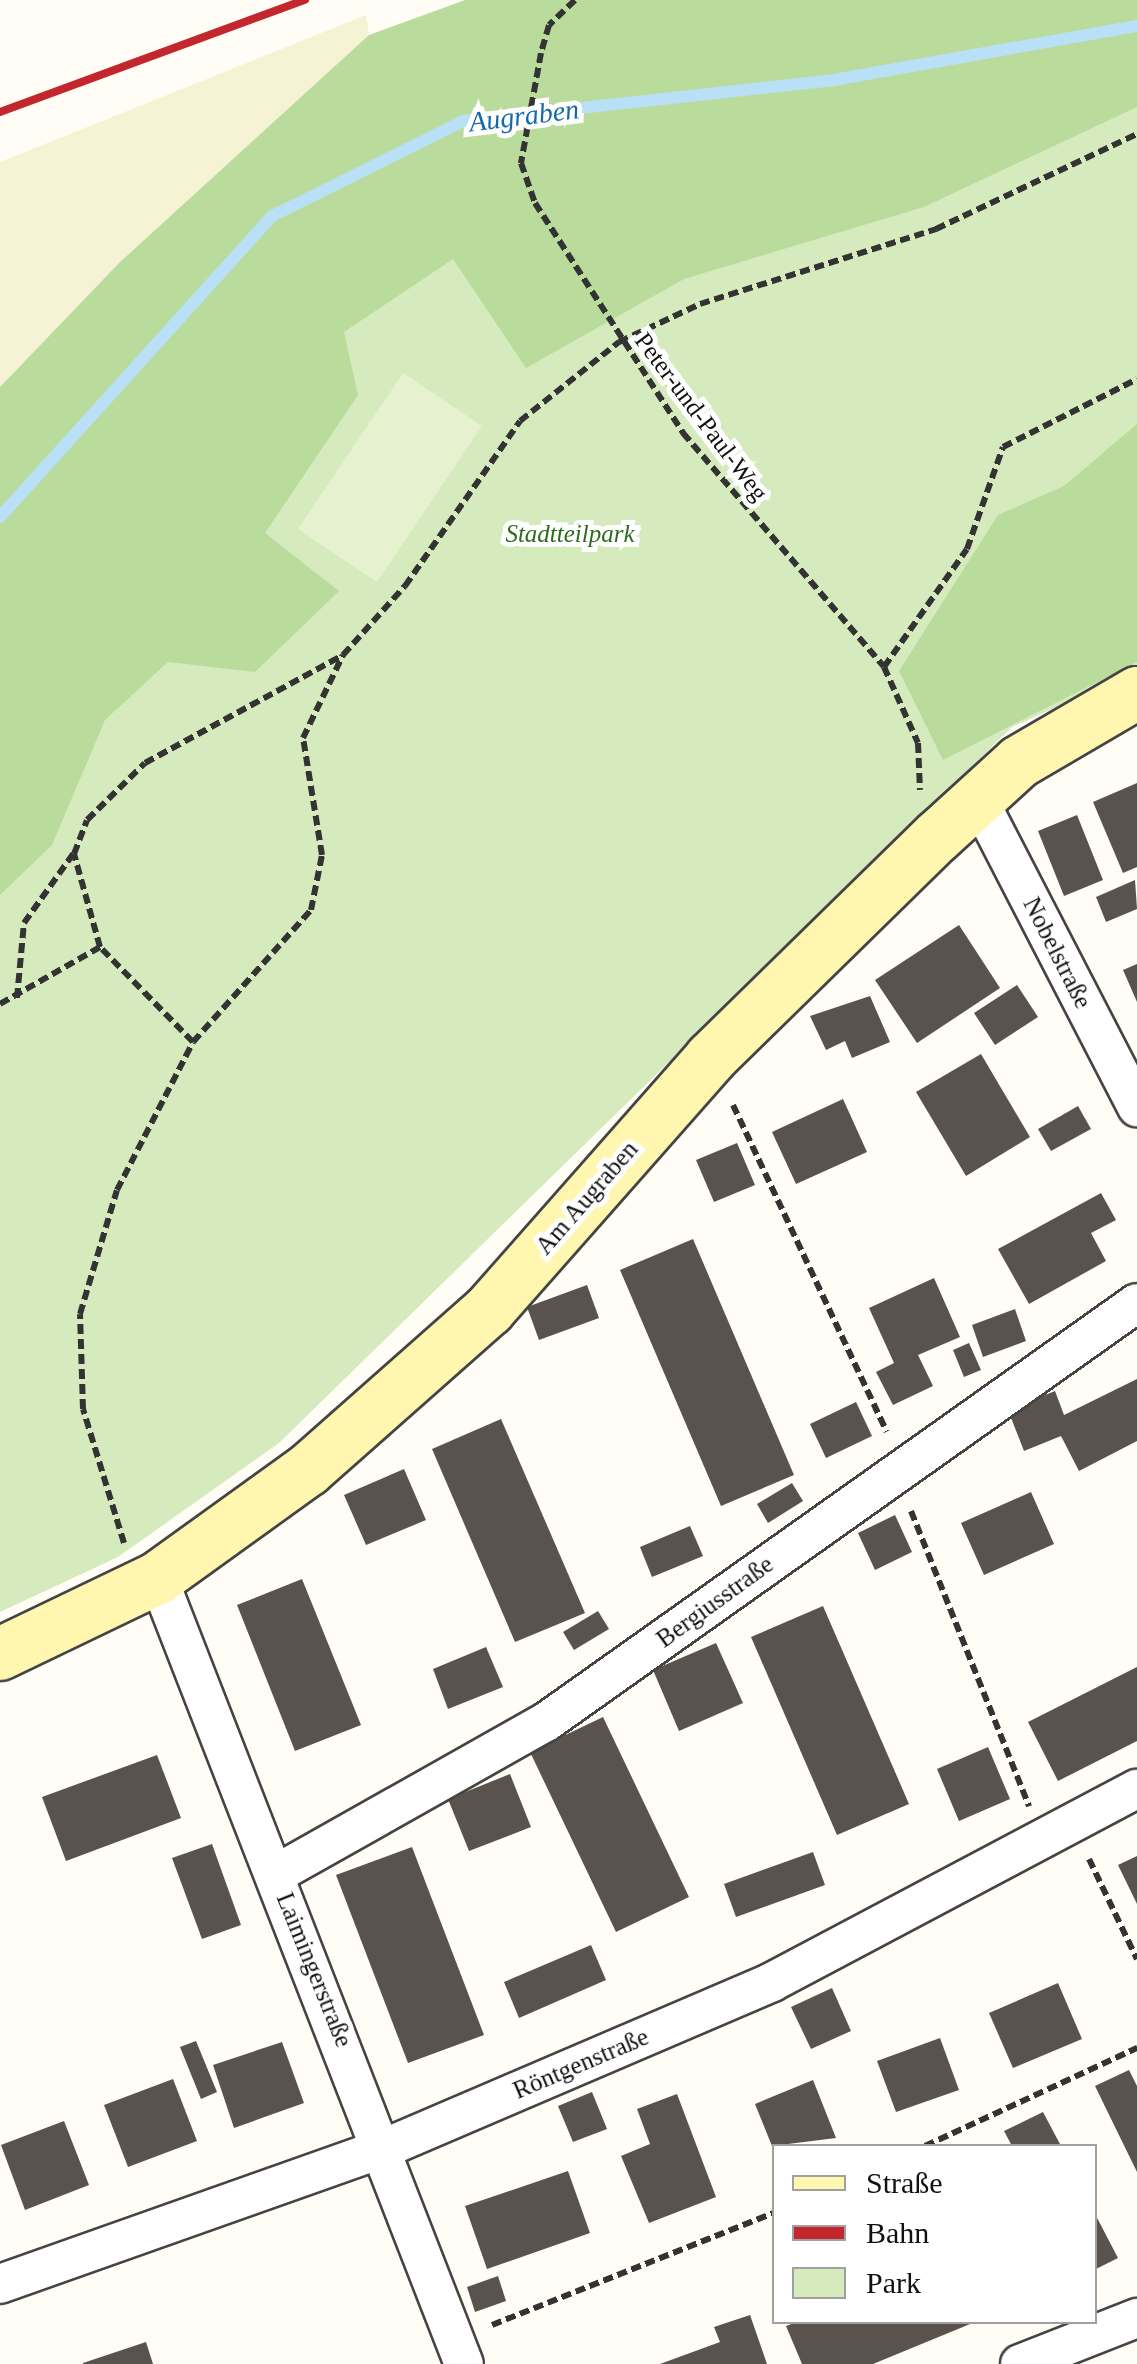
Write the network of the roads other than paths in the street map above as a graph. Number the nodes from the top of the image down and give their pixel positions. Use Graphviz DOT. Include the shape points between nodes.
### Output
graph roads {
  1 [pos="1137,693"];
  2 [pos="978,799"];
  3 [pos="1137,1108"];
  4 [pos="1137,1302"];
  5 [pos="158,1578"];
  6 [pos="0,1654"];
  7 [pos="1137,1788"];
  8 [pos="276,1874"];
  9 [pos="385,2148"];
  10 [pos="0,2284"];
  11 [pos="1137,2318"];
  12 [pos="460,2352"];
  13 [pos="1020,2364"];
  1 -- 2 [label="street, Am Augraben" via="1085,718"];
  2 -- 3 [label="street, Nobelstraße"];
  2 -- 5 [label="street, Am Augraben" via="711,1058 489,1310 308,1470"];
  4 -- 8 [label="street, Bergiusstraße" via="546,1722"];
  5 -- 6 [label="street, Am Augraben"];
  5 -- 8 [label="street, Laimingerstraße"];
  7 -- 9 [label="street, Röntgenstraße" via="772,1982"];
  8 -- 9 [label="street, Laimingerstraße"];
  9 -- 10 [label="street, Röntgenstraße"];
  9 -- 12 [label="street, Laimingerstraße"];
  11 -- 13 [label="street"];
}
